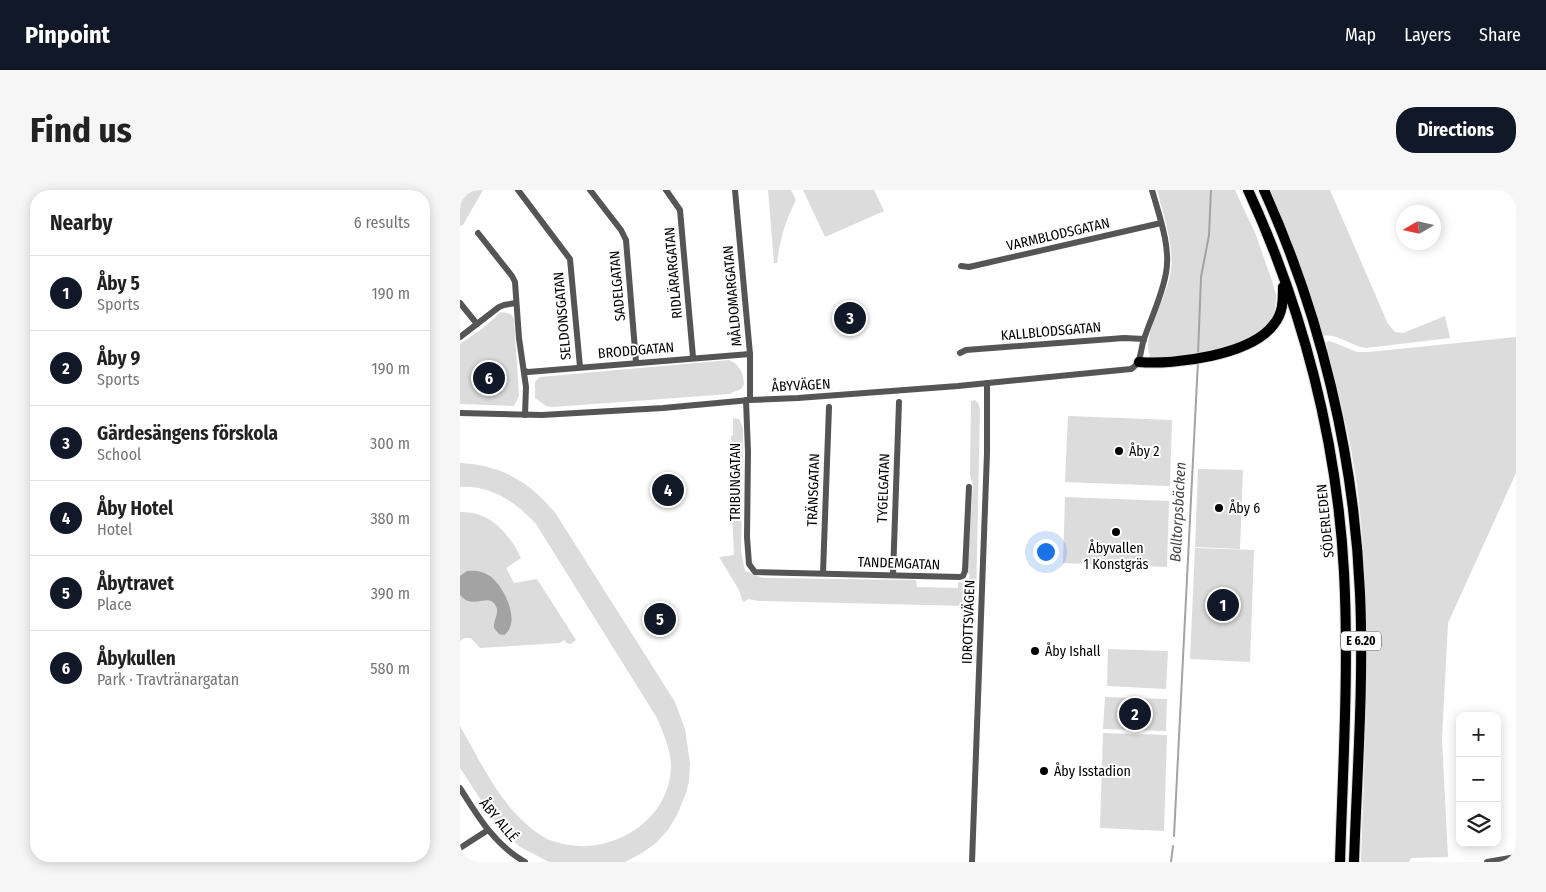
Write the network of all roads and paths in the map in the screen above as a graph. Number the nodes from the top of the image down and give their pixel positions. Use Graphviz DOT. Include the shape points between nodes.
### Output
graph roads {
  1 [pos="518,190"];
  2 [pos="590,190"];
  3 [pos="666,190"];
  4 [pos="735,190"];
  5 [pos="1152,190"];
  6 [pos="1248,190"];
  7 [pos="1264,190"];
  8 [pos="1161,223"];
  9 [pos="478,232"];
  10 [pos="961,266"];
  11 [pos="1284,279"];
  12 [pos="460,303"];
  13 [pos="516,303"];
  14 [pos="477,324"];
  15 [pos="460,337"];
  16 [pos="1144,339"];
  17 [pos="960,353"];
  18 [pos="750,354"];
  19 [pos="693,357"];
  20 [pos="636,362"];
  21 [pos="1139,362"];
  22 [pos="580,367"];
  23 [pos="524,371"];
  24 [pos="987,383"];
  25 [pos="748,400"];
  26 [pos="899,402"];
  27 [pos="829,407"];
  28 [pos="460,413"];
  29 [pos="525,415"];
  30 [pos="969,487"];
  31 [pos="749,564"];
  32 [pos="823,573"];
  33 [pos="893,575"];
  34 [pos="460,788"];
  35 [pos="488,830"];
  36 [pos="460,848"];
  37 [pos="1516,857"];
  38 [pos="525,862"];
  39 [pos="972,862"];
  40 [pos="1340,862"];
  41 [pos="1354,862"];
  42 [pos="1488,862"];
  1 -- 22 [label="street, SELDONSGATAN" via="570,259"];
  2 -- 20 [label="street, SADELGATAN" via="626,240"];
  3 -- 19 [label="street, RIDLÄRARGATAN" via="680,210"];
  4 -- 18 [label="street, MÅLDOMARGATAN"];
  5 -- 8 [label="street"];
  6 -- 11 [label="highway, SÖDERLEDEN / E 6.20"];
  7 -- 41 [label="highway, SÖDERLEDEN / E 6.20" via="1290,252 1324,358 1349,483 1357,555 1361,669"];
  8 -- 10 [label="street, VARMBLODSGATAN" via="970,267"];
  8 -- 16 [label="street" via="1166,272"];
  9 -- 13 [label="street" via="512,276"];
  11 -- 21 [label="highway" via="1279,317 1258,338 1240,347 1197,359"];
  11 -- 40 [label="highway, SÖDERLEDEN / E 6.20" via="1310,362 1333,467 1339,513 1346,668"];
  12 -- 14 [label="street"];
  13 -- 14 [label="street" via="504,305"];
  13 -- 23 [label="street"];
  14 -- 15 [label="street"];
  16 -- 17 [label="street, KALLBLODSGATAN" via="966,350"];
  16 -- 21 [label="street"];
  18 -- 19 [label="street, BRODDGATAN"];
  18 -- 25 [label="street, MÅLDOMARGATAN"];
  19 -- 20 [label="street, BRODDGATAN"];
  20 -- 22 [label="street, BRODDGATAN"];
  21 -- 24 [label="street, ÅBYVÄGEN" via="1129,370"];
  22 -- 23 [label="street, BRODDGATAN"];
  23 -- 29 [label="street"];
  24 -- 25 [label="street, ÅBYVÄGEN"];
  24 -- 39 [label="street, IDROTTSVÄGEN"];
  25 -- 29 [label="street, ÅBYVÄGEN"];
  25 -- 31 [label="street, TRIBUNGATAN"];
  26 -- 33 [label="street, TYGELGATAN"];
  27 -- 32 [label="street, TRÄNSGATAN"];
  28 -- 29 [label="street, ÅBYVÄGEN"];
  30 -- 33 [label="street, TANDEMGATAN" via="963,576"];
  31 -- 32 [label="street, TANDEMGATAN" via="755,572"];
  32 -- 33 [label="street, TANDEMGATAN"];
  34 -- 35 [label="street, ÅBY ALLÉ"];
  35 -- 36 [label="street"];
  35 -- 38 [label="street, ÅBY ALLÉ"];
  37 -- 42 [label="street"];
}
